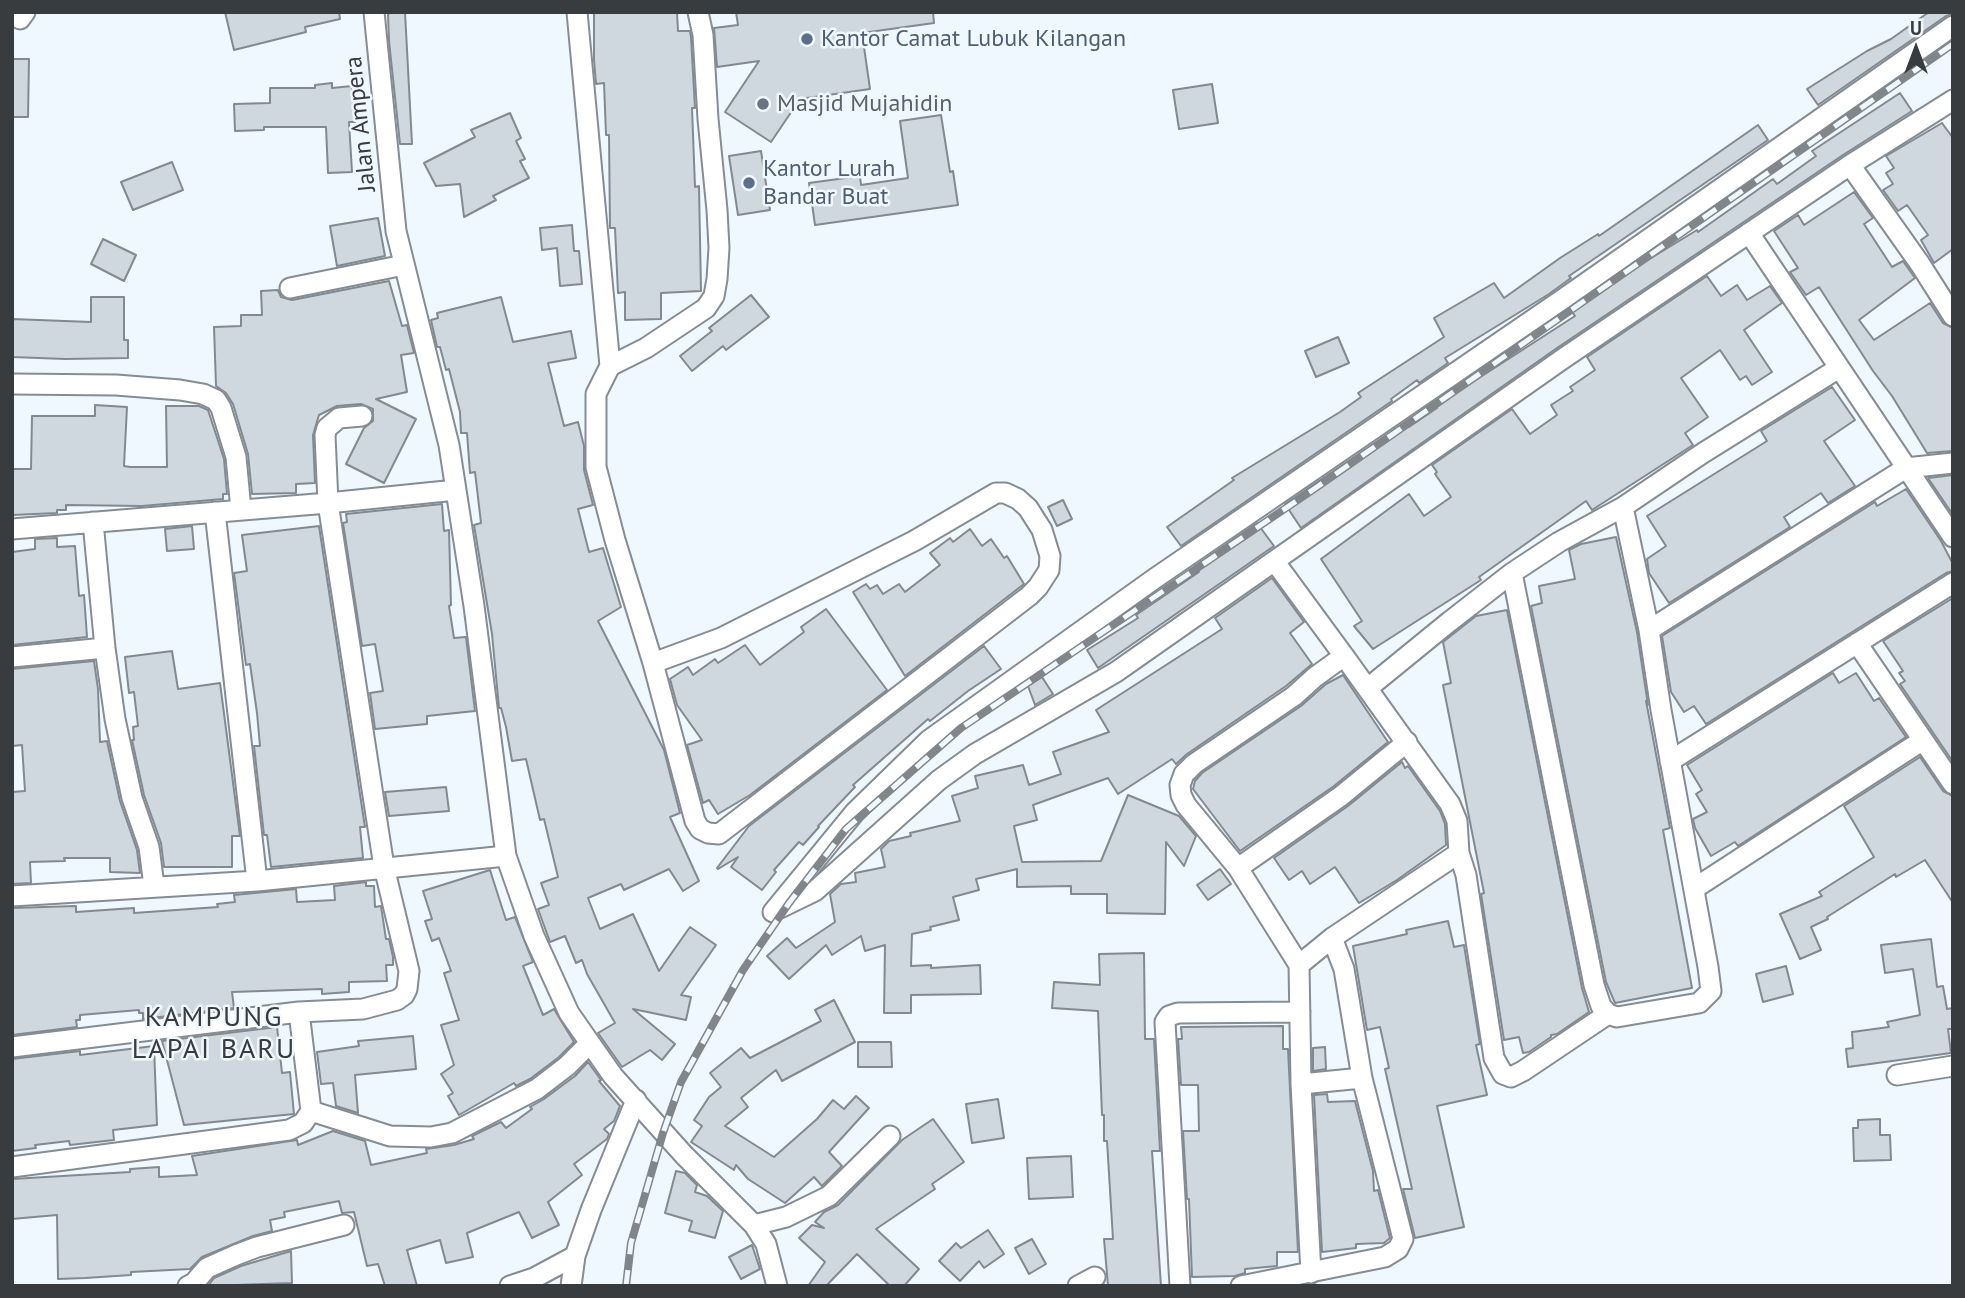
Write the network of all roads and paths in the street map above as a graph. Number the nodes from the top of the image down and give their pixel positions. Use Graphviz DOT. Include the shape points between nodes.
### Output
graph roads {
  1 [pos="374,12"];
  2 [pos="577,12"];
  3 [pos="698,12"];
  4 [pos="1953,26"];
  5 [pos="1953,100"];
  6 [pos="1850,165"];
  7 [pos="1749,233"];
  8 [pos="404,265"];
  9 [pos="290,288"];
  10 [pos="1953,316"];
  11 [pos="610,366"];
  12 [pos="1839,368"];
  13 [pos="12,384"];
  14 [pos="362,416"];
  15 [pos="1953,463"];
  16 [pos="1906,468"];
  17 [pos="456,490"];
  18 [pos="328,503"];
  19 [pos="1623,507"];
  20 [pos="241,510"];
  21 [pos="215,512"];
  22 [pos="93,522"];
  23 [pos="12,529"];
  24 [pos="1953,537"];
  25 [pos="1275,562"];
  26 [pos="1513,573"];
  27 [pos="1953,583"];
  28 [pos="1649,630"];
  29 [pos="1857,643"];
  30 [pos="105,648"];
  31 [pos="1344,656"];
  32 [pos="12,657"];
  33 [pos="653,663"];
  34 [pos="1368,688"];
  35 [pos="1923,740"];
  36 [pos="1407,742"];
  37 [pos="1670,761"];
  38 [pos="1953,784"];
  39 [pos="1459,853"];
  40 [pos="506,856"];
  41 [pos="384,867"];
  42 [pos="1238,868"];
  43 [pos="257,880"];
  44 [pos="153,886"];
  45 [pos="1695,888"];
  46 [pos="12,896"];
  47 [pos="1332,937"];
  48 [pos="1299,965"];
  49 [pos="299,1012"];
  50 [pos="1300,1012"];
  51 [pos="1608,1014"];
  52 [pos="589,1045"];
  53 [pos="12,1047"];
  54 [pos="1953,1066"];
  55 [pos="1897,1075"];
  56 [pos="1362,1078"];
  57 [pos="1301,1084"];
  58 [pos="636,1100"];
  59 [pos="311,1111"];
  60 [pos="890,1136"];
  61 [pos="12,1167"];
  62 [pos="344,1225"];
  63 [pos="754,1225"];
  64 [pos="575,1256"];
  65 [pos="1311,1273"];
  66 [pos="188,1286"];
  67 [pos="510,1286"];
  68 [pos="571,1286"];
  69 [pos="777,1286"];
  70 [pos="1181,1286"];
  71 [pos="1241,1286"];
  1 -- 8 [label="street, Jalan Ampera"];
  2 -- 11 [label="street"];
  3 -- 11 [label="street" via="717,210 714,296 706,308"];
  4 -- 25 [label="street" via="929,740 855,812 773,912 814,891 939,780 975,754 1116,672"];
  5 -- 6 [label="street"];
  6 -- 7 [label="street"];
  6 -- 10 [label="street"];
  7 -- 12 [label="street"];
  7 -- 25 [label="street"];
  8 -- 9 [label="street"];
  8 -- 17 [label="street, Jalan Ampera" via="449,444"];
  11 -- 33 [label="street" via="596,394 596,467"];
  12 -- 16 [label="street"];
  12 -- 19 [label="street"];
  13 -- 20 [label="street" via="180,390 216,400 236,457"];
  14 -- 18 [label="street" via="340,418 327,428"];
  15 -- 16 [label="street"];
  16 -- 24 [label="street"];
  16 -- 28 [label="street"];
  17 -- 18 [label="street"];
  17 -- 40 [label="street, Jalan Ampera"];
  18 -- 20 [label="street"];
  18 -- 41 [label="street"];
  19 -- 26 [label="street"];
  19 -- 28 [label="street"];
  20 -- 21 [label="street"];
  21 -- 22 [label="street"];
  21 -- 43 [label="street"];
  22 -- 23 [label="street"];
  22 -- 30 [label="street"];
  25 -- 31 [label="street"];
  26 -- 34 [label="street"];
  26 -- 51 [label="street" via="1594,985"];
  27 -- 29 [label="street"];
  28 -- 37 [label="street"];
  29 -- 35 [label="street"];
  29 -- 37 [label="street"];
  30 -- 32 [label="street"];
  30 -- 44 [label="street" via="123,761 149,847"];
  31 -- 34 [label="street"];
  31 -- 42 [label="street" via="1184,774 1180,785 1186,805"];
  33 -- 33 [label="street" via="695,821 700,829 719,834 1030,596 1048,570 1050,556 1042,530 1028,508 1018,499 996,493 914,541 720,638"];
  34 -- 36 [label="street"];
  35 -- 38 [label="street"];
  35 -- 45 [label="street"];
  36 -- 39 [label="street" via="1450,804 1457,821"];
  36 -- 42 [label="street" via="1341,796"];
  37 -- 45 [label="street"];
  39 -- 47 [label="street"];
  39 -- 51 [label="street" via="1494,1058 1503,1074 1511,1077 1523,1071"];
  40 -- 41 [label="street"];
  40 -- 52 [label="street, Jalan Ampera" via="549,972"];
  41 -- 43 [label="street"];
  41 -- 49 [label="street" via="409,971 404,995 363,1009"];
  42 -- 48 [label="street"];
  43 -- 44 [label="street"];
  44 -- 46 [label="street"];
  45 -- 51 [label="street" via="1709,995 1699,1003 1617,1017"];
  47 -- 48 [label="street"];
  47 -- 56 [label="street" via="1344,969"];
  48 -- 50 [label="street"];
  49 -- 53 [label="street"];
  49 -- 59 [label="street"];
  50 -- 57 [label="street"];
  50 -- 70 [label="street" via="1178,1013 1165,1022"];
  52 -- 58 [label="street, Jalan Ampera"];
  52 -- 59 [label="street" via="537,1089 453,1133 390,1136"];
  54 -- 55 [label="street"];
  56 -- 57 [label="street"];
  56 -- 65 [label="street" via="1403,1239 1398,1249 1385,1257"];
  57 -- 65 [label="street"];
  58 -- 63 [label="street, Jalan Ampera"];
  58 -- 64 [label="street"];
  59 -- 61 [label="street" via="303,1123 289,1130"];
  60 -- 63 [label="street" via="828,1196 786,1217"];
  62 -- 66 [label="street" via="236,1255 207,1268"];
  63 -- 69 [label="street, Jalan Ampera" via="766,1244"];
  64 -- 67 [label="street"];
  64 -- 68 [label="street"];
  65 -- 71 [label="street"];
}
